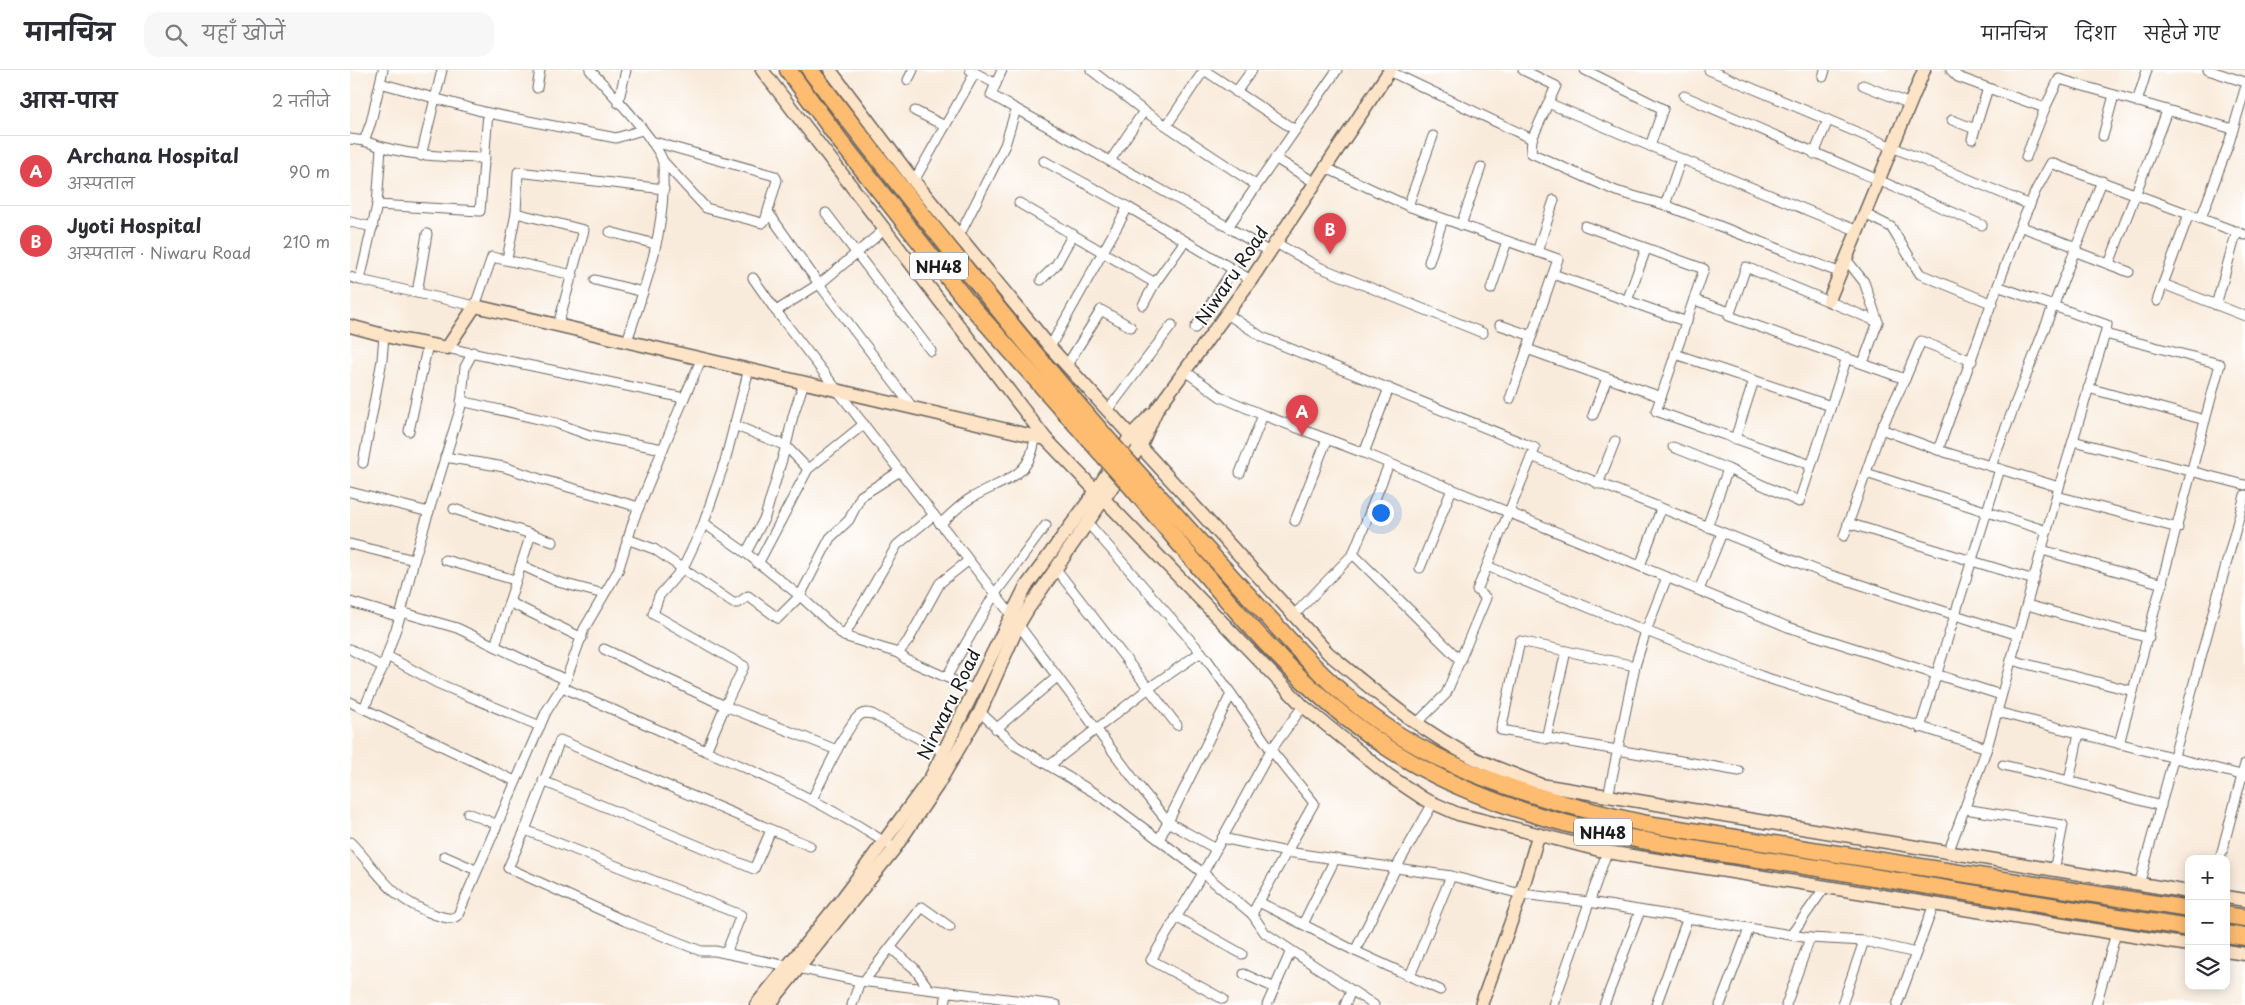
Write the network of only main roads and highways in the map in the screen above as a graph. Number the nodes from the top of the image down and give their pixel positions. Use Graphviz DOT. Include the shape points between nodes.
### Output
graph roads {
  1 [pos="788,70"];
  2 [pos="810,70"];
  3 [pos="1105,447"];
  4 [pos="1141,487"];
  5 [pos="2185,909"];
  6 [pos="2230,916"];
  7 [pos="2245,918"];
  8 [pos="2185,927"];
  9 [pos="2230,935"];
  10 [pos="2245,937"];
  1 -- 3 [label="highway, NH48" via="965,299"];
  2 -- 3 [label="highway, NH48"];
  3 -- 4 [label="highway, NH48, bridge"];
  4 -- 5 [label="highway, NH48" via="1307,659 1357,706 1398,734 1498,784 1547,800 1648,824"];
  4 -- 8 [label="highway, NH48" via="1256,630 1312,688 1386,748 1477,795 1542,817 1646,841"];
  6 -- 7 [label="highway"];
  9 -- 10 [label="highway"];
}
